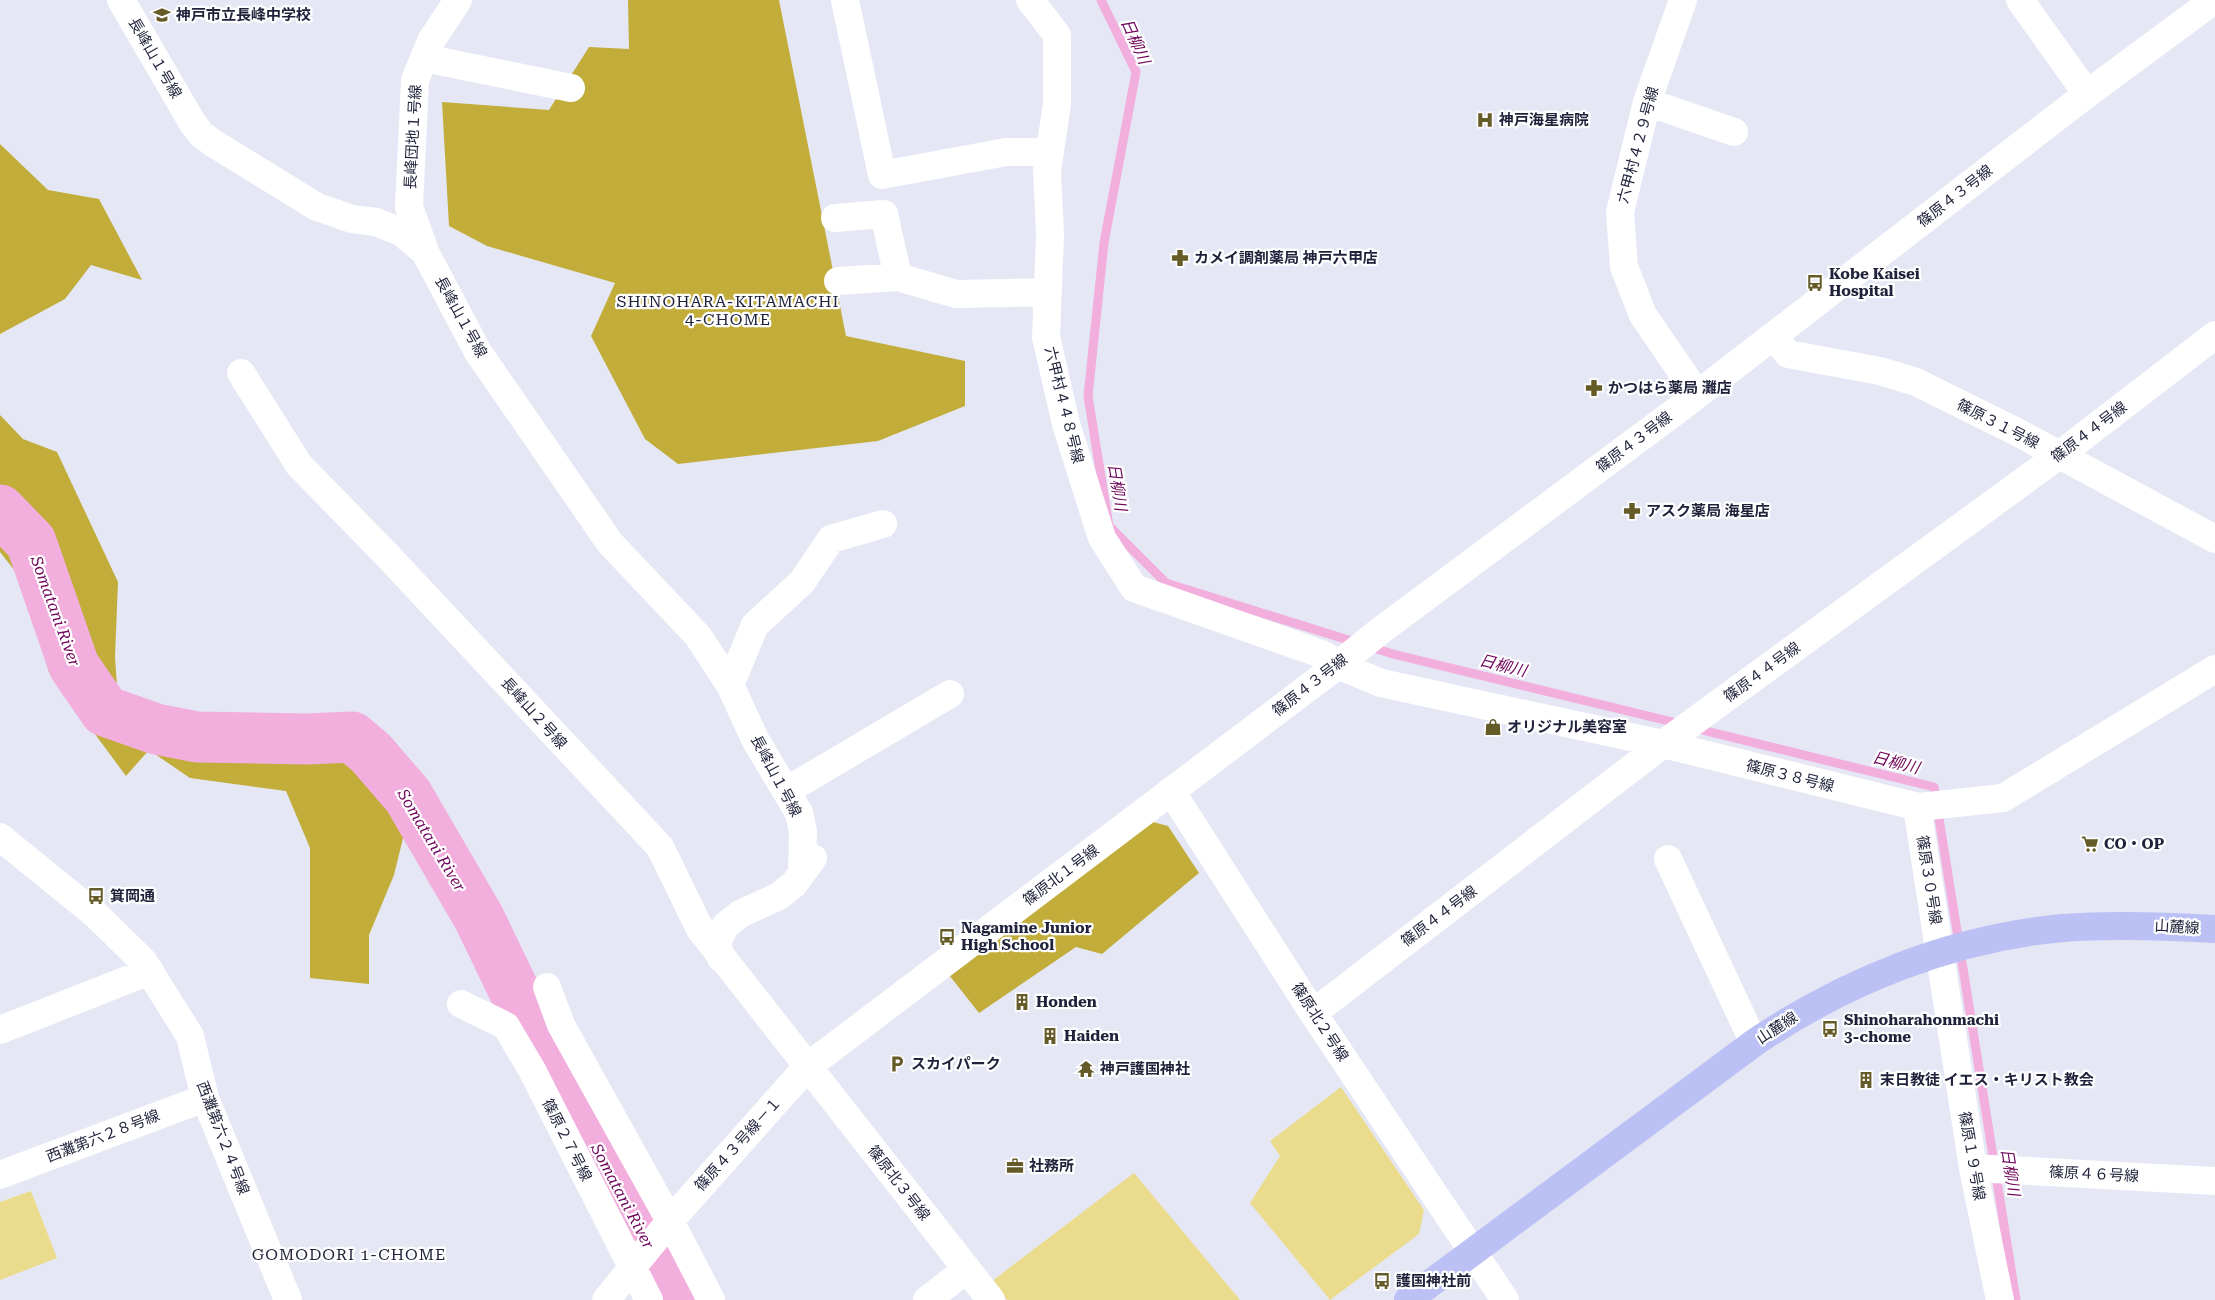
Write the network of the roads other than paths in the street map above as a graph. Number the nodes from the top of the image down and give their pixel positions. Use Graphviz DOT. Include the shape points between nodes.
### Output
graph roads {
  1 [pos="121,0"];
  2 [pos="458,0"];
  3 [pos="845,0"];
  4 [pos="1030,0"];
  5 [pos="1683,0"];
  6 [pos="2020,0"];
  7 [pos="2209,13"];
  8 [pos="424,58"];
  9 [pos="571,88"];
  10 [pos="2087,94"];
  11 [pos="1647,102"];
  12 [pos="1734,132"];
  13 [pos="1050,152"];
  14 [pos="834,218"];
  15 [pos="426,252"];
  16 [pos="898,277"];
  17 [pos="838,282"];
  18 [pos="1048,292"];
  19 [pos="2215,335"];
  20 [pos="1774,336"];
  21 [pos="241,373"];
  22 [pos="1697,394"];
  23 [pos="2058,456"];
  24 [pos="884,524"];
  25 [pos="2215,538"];
  26 [pos="1342,661"];
  27 [pos="2215,669"];
  28 [pos="730,685"];
  29 [pos="950,694"];
  30 [pos="1666,742"];
  31 [pos="793,786"];
  32 [pos="1171,791"];
  33 [pos="1918,807"];
  34 [pos="0,837"];
  35 [pos="1668,859"];
  36 [pos="2215,928"];
  37 [pos="1940,953"];
  38 [pos="721,958"];
  39 [pos="150,971"];
  40 [pos="547,987"];
  41 [pos="461,1004"];
  42 [pos="1313,1012"];
  43 [pos="0,1030"];
  44 [pos="1754,1043"];
  45 [pos="807,1068"];
  46 [pos="205,1098"];
  47 [pos="1974,1168"];
  48 [pos="0,1175"];
  49 [pos="2215,1181"];
  50 [pos="667,1225"];
  51 [pos="1473,1251"];
  52 [pos="636,1264"];
  53 [pos="967,1269"];
  54 [pos="288,1300"];
  55 [pos="606,1300"];
  56 [pos="649,1300"];
  57 [pos="711,1300"];
  58 [pos="928,1300"];
  59 [pos="991,1300"];
  60 [pos="1408,1300"];
  61 [pos="1505,1300"];
  62 [pos="2000,1300"];
  1 -- 15 [label="street, 長峰山１号線" via="201,134 317,207 401,232"];
  2 -- 8 [label="street, 長峰団地１号線" via="431,41"];
  3 -- 13 [label="street" via="882,175 1006,152"];
  4 -- 13 [label="street, 六甲村４４８号線" via="1057,35 1057,104"];
  5 -- 11 [label="street, 六甲村４２９号線"];
  6 -- 10 [label="street"];
  7 -- 10 [label="street, 篠原４３号線"];
  8 -- 9 [label="street"];
  8 -- 15 [label="street, 長峰団地１号線" via="415,80 409,207"];
  10 -- 20 [label="street, 篠原４３号線"];
  11 -- 12 [label="street"];
  11 -- 22 [label="street, 六甲村４２９号線" via="1620,212 1624,267 1643,315"];
  13 -- 18 [label="street, 六甲村４４８号線" via="1047,171"];
  14 -- 16 [label="street" via="884,214"];
  15 -- 28 [label="street, 長峰山１号線" via="478,352 610,543 698,636"];
  16 -- 17 [label="street"];
  16 -- 18 [label="street" via="956,294"];
  18 -- 26 [label="street, 六甲村４４８号線" via="1046,337 1066,424 1102,538 1134,588"];
  19 -- 23 [label="street, 篠原４４号線"];
  20 -- 22 [label="street, 篠原４３号線"];
  20 -- 23 [label="street, 篠原３１号線" via="1788,354 1880,371 1916,382"];
  21 -- 38 [label="street, 長峰山２号線" via="299,465 660,847 700,929"];
  22 -- 26 [label="street, 篠原４３号線"];
  23 -- 25 [label="street, 篠原３１号線"];
  23 -- 30 [label="street, 篠原４４号線"];
  24 -- 28 [label="street" via="831,540 802,582 755,626"];
  26 -- 30 [label="street, 篠原３８号線" via="1380,683"];
  26 -- 32 [label="street, 篠原４３号線"];
  27 -- 33 [label="street, 篠原３８号線" via="2003,798"];
  28 -- 31 [label="street, 長峰山１号線" via="756,741"];
  29 -- 31 [label="street"];
  30 -- 33 [label="street, 篠原３８号線"];
  30 -- 42 [label="street, 篠原４４号線"];
  31 -- 38 [label="street, 長峰山１号線" via="803,832 802,872 794,884 779,896 740,914 726,925 717,942"];
  32 -- 42 [label="street, 篠原北２号線"];
  32 -- 45 [label="street, 篠原北１号線"];
  33 -- 37 [label="street, 篠原３０号線"];
  34 -- 39 [label="street, 西灘第六２４号線" via="96,915"];
  35 -- 44 [label="street"];
  36 -- 37 [label="main road, 山麓線" via="2135,925 2064,928 1994,939"];
  37 -- 44 [label="main road, 山麓線" via="1852,986 1792,1017"];
  37 -- 47 [label="street, 篠原１９号線"];
  38 -- 45 [label="street, 長峰山２号線"];
  39 -- 43 [label="street"];
  39 -- 46 [label="street, 西灘第六２４号線" via="190,1036"];
  40 -- 50 [label="street" via="561,1025"];
  41 -- 52 [label="street, 篠原２７号線" via="506,1026"];
  42 -- 51 [label="street, 篠原北２号線"];
  44 -- 51 [label="main road, 山麓線"];
  45 -- 50 [label="street, 篠原４３号線－１"];
  45 -- 53 [label="street, 篠原北３号線"];
  46 -- 48 [label="street, 西灘第六２８号線"];
  46 -- 54 [label="street, 西灘第六２４号線"];
  47 -- 49 [label="street, 篠原４６号線"];
  47 -- 62 [label="street, 篠原１９号線"];
  50 -- 52 [label="street, 篠原４３号線－１"];
  50 -- 57 [label="street"];
  51 -- 60 [label="main road, 山麓線"];
  51 -- 61 [label="street, 篠原北２号線"];
  52 -- 55 [label="street"];
  52 -- 56 [label="street, 篠原２７号線"];
  53 -- 58 [label="street"];
  53 -- 59 [label="street, 篠原北３号線"];
}
